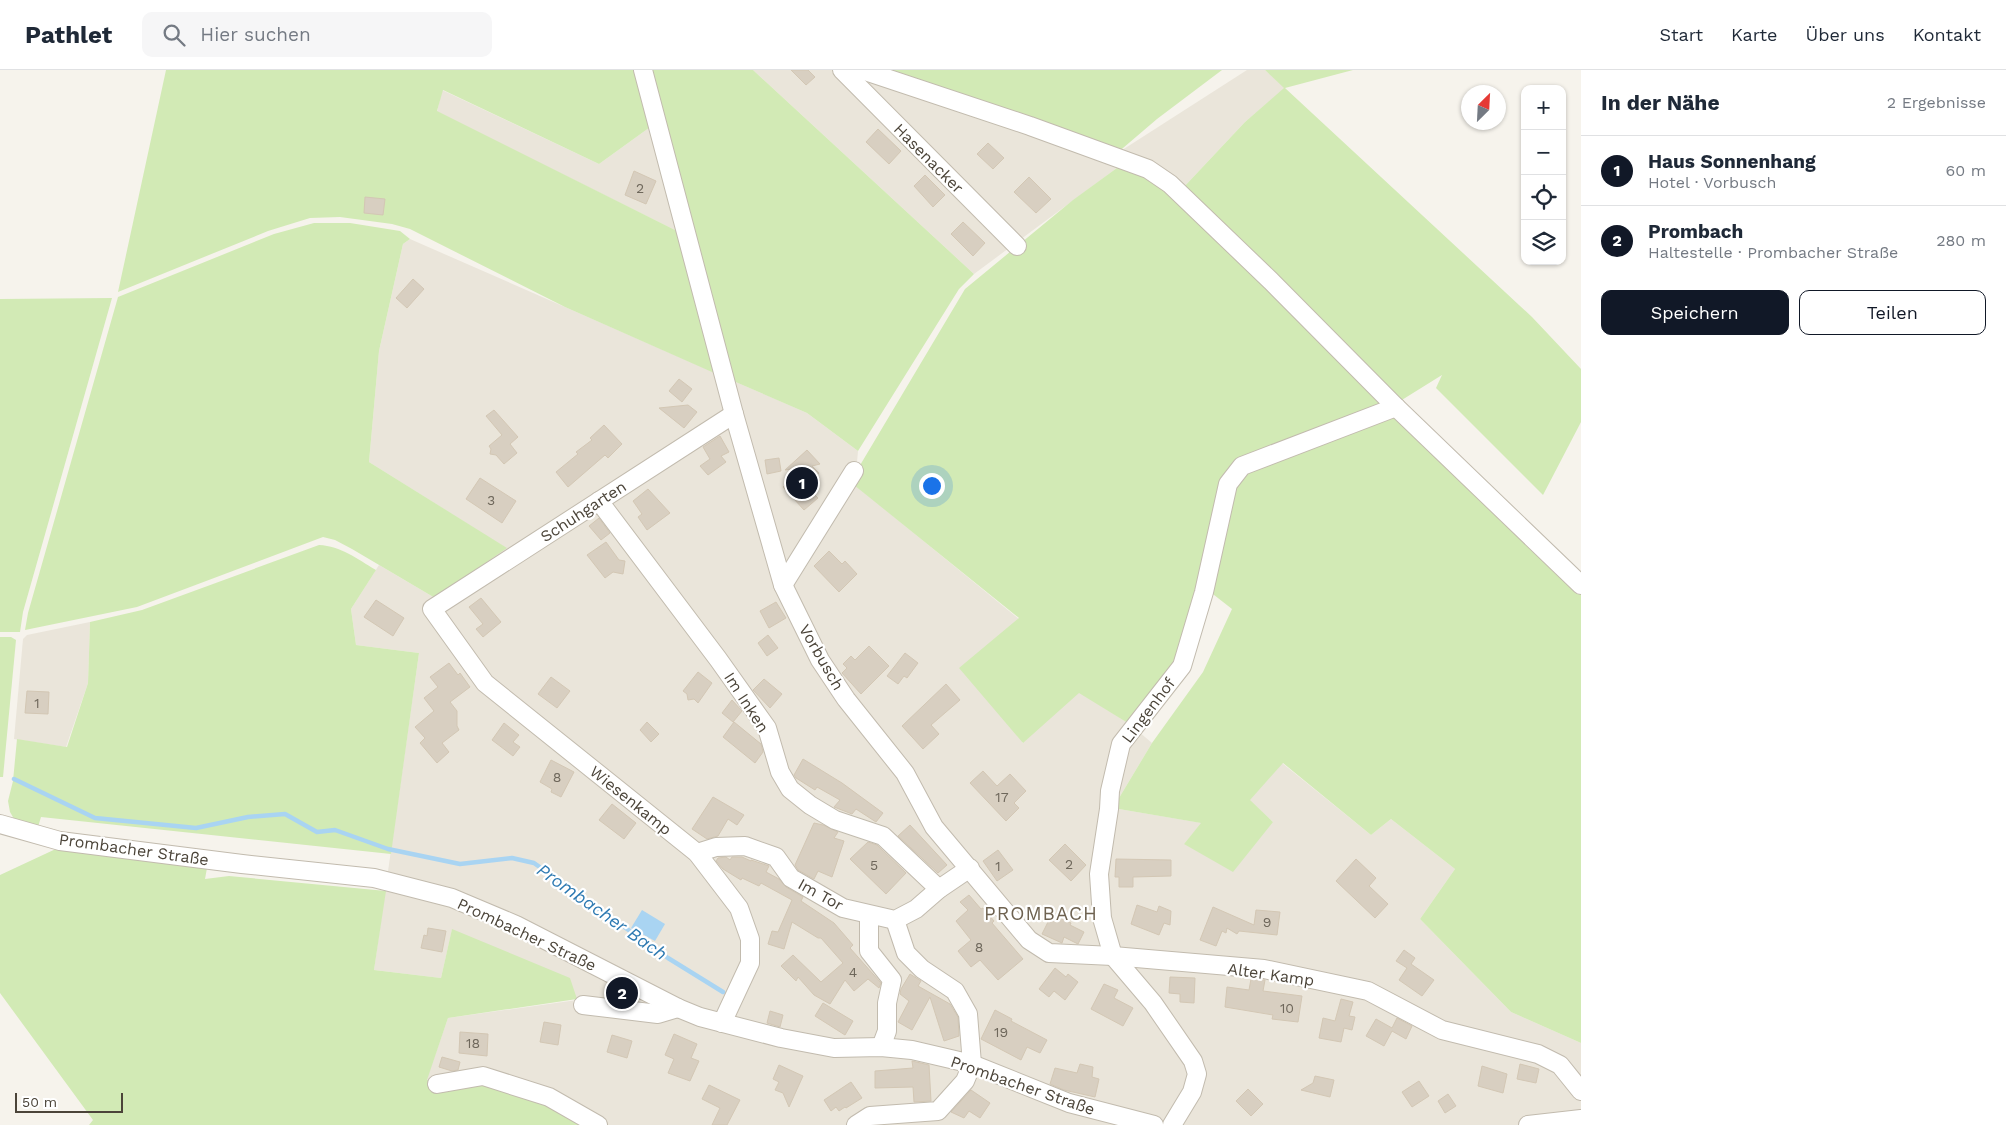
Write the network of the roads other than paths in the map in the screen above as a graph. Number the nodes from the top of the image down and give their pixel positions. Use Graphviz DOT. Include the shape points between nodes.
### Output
graph roads {
  1 [pos="643,70"];
  2 [pos="842,70"];
  3 [pos="862,70"];
  4 [pos="1017,246"];
  5 [pos="1396,407"];
  6 [pos="734,414"];
  7 [pos="854,471"];
  8 [pos="598,501"];
  9 [pos="784,585"];
  10 [pos="1581,586"];
  11 [pos="432,609"];
  12 [pos="0,824"];
  13 [pos="697,853"];
  14 [pos="970,868"];
  15 [pos="939,889"];
  16 [pos="869,915"];
  17 [pos="895,920"];
  18 [pos="1113,956"];
  19 [pos="583,1005"];
  20 [pos="678,1008"];
  21 [pos="722,1023"];
  22 [pos="881,1047"];
  23 [pos="972,1064"];
  24 [pos="437,1084"];
  25 [pos="1581,1091"];
  26 [pos="1581,1119"];
  27 [pos="598,1125"];
  28 [pos="856,1125"];
  29 [pos="1154,1125"];
  30 [pos="1172,1125"];
  31 [pos="1528,1125"];
  1 -- 6 [label="street, Vorbusch"];
  2 -- 4 [label="street, Hasenacker"];
  3 -- 5 [label="street" via="1148,169 1170,184 1264,274"];
  5 -- 10 [label="street"];
  5 -- 18 [label="street, Lingenhof" via="1242,466 1228,484 1204,592 1182,666 1121,744 1110,791 1099,874 1102,918"];
  6 -- 8 [label="street, Schuhgarten"];
  6 -- 9 [label="street, Vorbusch"];
  7 -- 9 [label="street"];
  8 -- 11 [label="street, Schuhgarten"];
  8 -- 15 [label="street, Im Inken" via="766,728 780,772 790,789 810,806 835,820 882,836"];
  9 -- 14 [label="street, Vorbusch" via="823,665 906,773 934,827"];
  11 -- 13 [label="street, Wiesenkamp" via="485,683"];
  12 -- 20 [label="street, Prombacher Straße" via="60,841 374,878 452,898 516,925"];
  13 -- 16 [label="street, Im Tor" via="716,847 745,846 776,857 791,878 843,908"];
  13 -- 21 [label="street, Wiesenkamp" via="739,908 750,939 750,964"];
  14 -- 15 [label="street"];
  14 -- 18 [label="street, Alter Kamp" via="1029,940 1049,953"];
  15 -- 17 [label="street"];
  16 -- 17 [label="street, Im Tor"];
  16 -- 22 [label="street" via="869,952 892,980 887,1003 887,1031"];
  17 -- 23 [label="street" via="906,953 922,969 955,991 968,1014"];
  18 -- 25 [label="street, Alter Kamp" via="1264,970 1368,990 1442,1030 1538,1054 1560,1065"];
  18 -- 30 [label="street, Lingenhof" via="1153,1003 1193,1061 1197,1074 1192,1092"];
  19 -- 20 [label="street" via="658,1014"];
  20 -- 21 [label="street, Prombacher Straße"];
  21 -- 22 [label="street, Prombacher Straße" via="834,1048"];
  22 -- 23 [label="street, Prombacher Straße" via="912,1050"];
  23 -- 28 [label="street" via="965,1081 938,1112 870,1116"];
  23 -- 29 [label="street, Prombacher Straße" via="1069,1103"];
  24 -- 27 [label="street" via="483,1076 549,1097"];
  26 -- 31 [label="street"];
}
